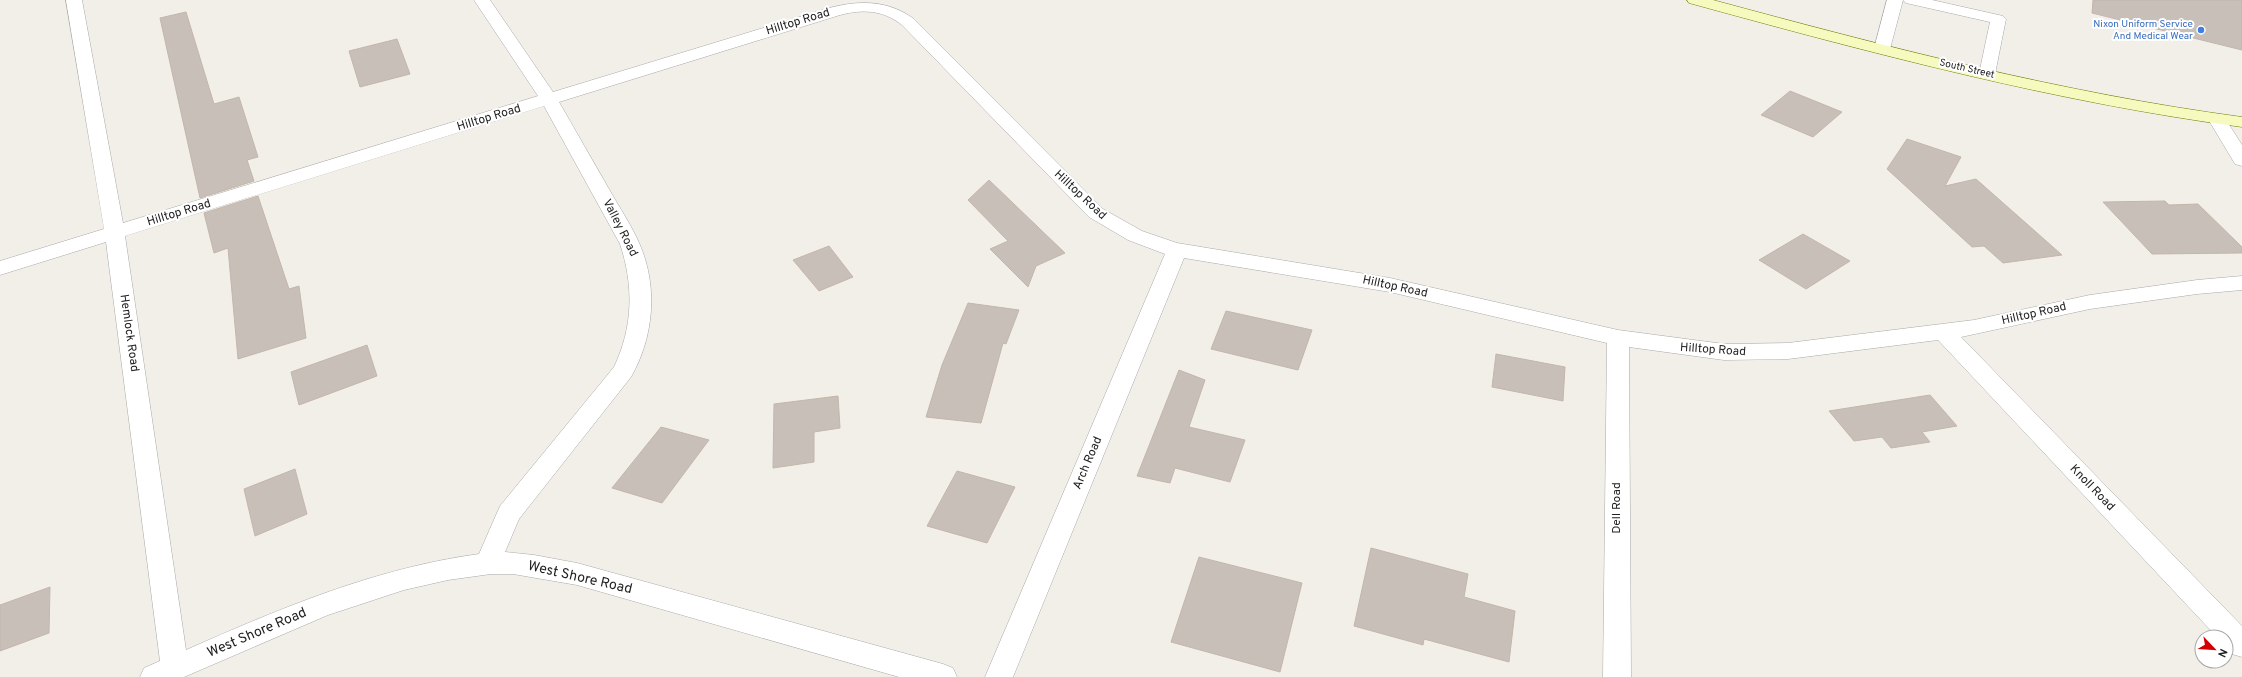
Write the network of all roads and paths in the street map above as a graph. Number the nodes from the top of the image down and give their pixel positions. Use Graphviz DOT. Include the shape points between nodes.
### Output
graph roads {
  1 [pos="74,0"];
  2 [pos="482,0"];
  3 [pos="1695,0"];
  4 [pos="1895,0"];
  5 [pos="1911,0"];
  6 [pos="1948,4"];
  7 [pos="1882,49"];
  8 [pos="1987,74"];
  9 [pos="549,99"];
  10 [pos="2217,119"];
  11 [pos="2242,122"];
  12 [pos="2242,160"];
  13 [pos="115,233"];
  14 [pos="1177,250"];
  15 [pos="0,268"];
  16 [pos="2242,283"];
  17 [pos="1943,332"];
  18 [pos="1618,338"];
  19 [pos="492,563"];
  20 [pos="2242,644"];
  21 [pos="165,672"];
  22 [pos="943,677"];
  23 [pos="999,677"];
  24 [pos="1617,677"];
  1 -- 13 [label="street, Hemlock Road"];
  2 -- 9 [label="street, Valley Road"];
  3 -- 7 [label="main road, South Street"];
  4 -- 7 [label="lane"];
  5 -- 6 [label="lane"];
  6 -- 8 [label="lane" via="1998,19"];
  7 -- 8 [label="main road, South Street"];
  8 -- 10 [label="main road, South Street" via="2108,100"];
  9 -- 13 [label="street, Hilltop Road"];
  9 -- 14 [label="street, Hilltop Road" via="835,11 868,6 888,9 908,22 1096,213 1127,233 1159,246"];
  9 -- 19 [label="street, Valley Road" via="630,244 640,280 641,315 631,355 623,371 509,513 493,548"];
  10 -- 11 [label="main road, South Street"];
  10 -- 12 [label="street"];
  13 -- 15 [label="street, Hilltop Road"];
  13 -- 21 [label="street, Hemlock Road"];
  14 -- 18 [label="street, Hilltop Road" via="1390,285"];
  14 -- 23 [label="street, Arch Road"];
  16 -- 17 [label="street, Hilltop Road" via="2090,302 1974,328"];
  17 -- 18 [label="street, Hilltop Road" via="1754,353 1684,348"];
  17 -- 20 [label="street, Knoll Road"];
  18 -- 24 [label="street, Dell Road"];
  19 -- 21 [label="street, West Shore Road" via="430,574 348,596 304,612"];
  19 -- 22 [label="street, West Shore Road" via="522,564 578,574"];
}
